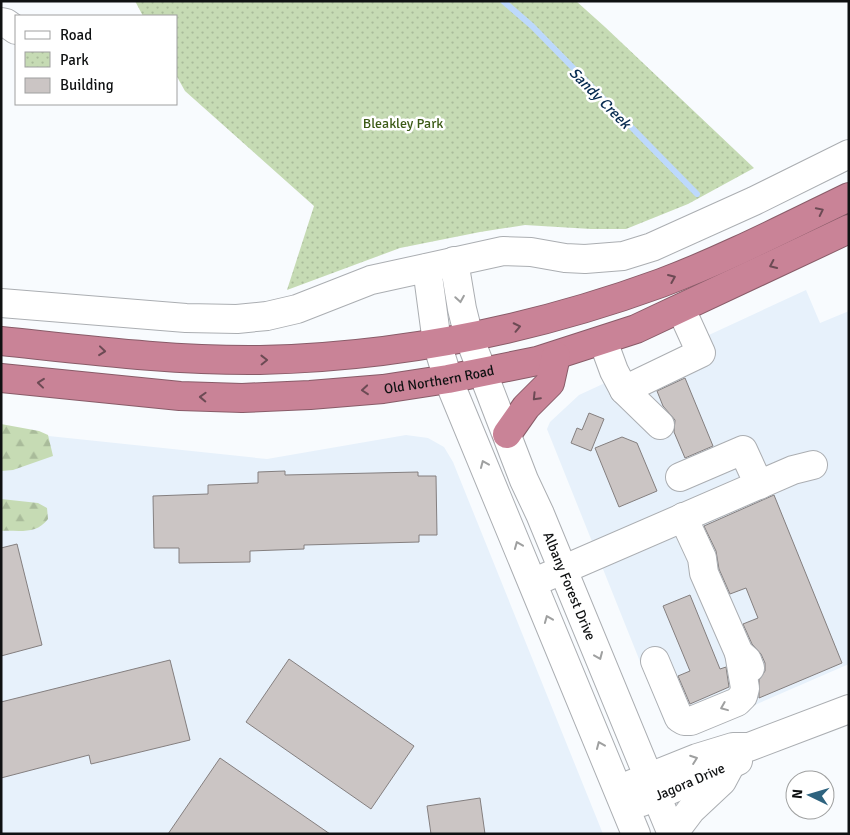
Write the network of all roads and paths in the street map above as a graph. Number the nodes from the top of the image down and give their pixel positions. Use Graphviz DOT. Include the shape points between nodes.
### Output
graph roads {
  1 [pos="1,22"];
  2 [pos="15,29"];
  3 [pos="849,154"];
  4 [pos="849,197"];
  5 [pos="849,229"];
  6 [pos="454,261"];
  7 [pos="427,268"];
  8 [pos="1,303"];
  9 [pos="681,309"];
  10 [pos="469,337"];
  11 [pos="1,341"];
  12 [pos="603,341"];
  13 [pos="437,343"];
  14 [pos="556,356"];
  15 [pos="482,372"];
  16 [pos="1,378"];
  17 [pos="448,379"];
  18 [pos="624,390"];
  19 [pos="660,425"];
  20 [pos="506,434"];
  21 [pos="813,465"];
  22 [pos="680,477"];
  23 [pos="759,484"];
  24 [pos="684,517"];
  25 [pos="563,569"];
  26 [pos="533,582"];
  27 [pos="739,653"];
  28 [pos="655,661"];
  29 [pos="753,676"];
  30 [pos="849,709"];
  31 [pos="740,756"];
  32 [pos="653,786"];
  33 [pos="627,811"];
  34 [pos="673,834"];
  1 -- 2 [label="street"];
  3 -- 6 [label="street" via="754,201 652,247 623,256 566,258 516,250"];
  10 -- 4 [label="highway, one-way" via="575,312 662,282 749,246"];
  5 -- 9 [label="highway, Old Northern Road, one-way"];
  6 -- 7 [label="street"];
  6 -- 10 [label="street, one-way"];
  7 -- 8 [label="street" via="371,280 297,310 237,319"];
  7 -- 13 [label="street"];
  9 -- 12 [label="highway, Old Northern Road"];
  9 -- 18 [label="street" via="701,353"];
  10 -- 13 [label="highway"];
  10 -- 15 [label="street, Albany Forest Drive"];
  11 -- 13 [label="highway, one-way" via="149,356 257,360 384,351"];
  12 -- 14 [label="highway, Old Northern Road"];
  12 -- 18 [label="street"];
  13 -- 17 [label="street"];
  14 -- 15 [label="highway, Old Northern Road"];
  14 -- 20 [label="highway, one-way" via="550,383"];
  15 -- 17 [label="highway, Old Northern Road"];
  15 -- 20 [label="street, Albany Forest Drive"];
  17 -- 16 [label="highway, Old Northern Road, one-way" via="310,396 242,398 180,396"];
  26 -- 17 [label="street, one-way"];
  18 -- 19 [label="street"];
  20 -- 25 [label="street, Albany Forest Drive"];
  21 -- 23 [label="street"];
  22 -- 23 [label="street" via="743,450"];
  23 -- 24 [label="street"];
  24 -- 25 [label="street"];
  24 -- 27 [label="street" via="693,561 704,573"];
  25 -- 26 [label="street"];
  25 -- 32 [label="street, Albany Forest Drive, one-way"];
  33 -- 26 [label="street, one-way"];
  27 -- 28 [label="street, one-way" via="745,688 743,696 737,702 691,721 679,718"];
  27 -- 29 [label="street" via="747,660"];
  30 -- 31 [label="street, Jagora Drive"];
  31 -- 32 [label="street, Jagora Drive" via="733,747 697,758"];
  31 -- 34 [label="street" via="722,781 691,810"];
  32 -- 33 [label="street, Jagora Drive"];
  32 -- 34 [label="street, Albany Forest Drive"];
}
